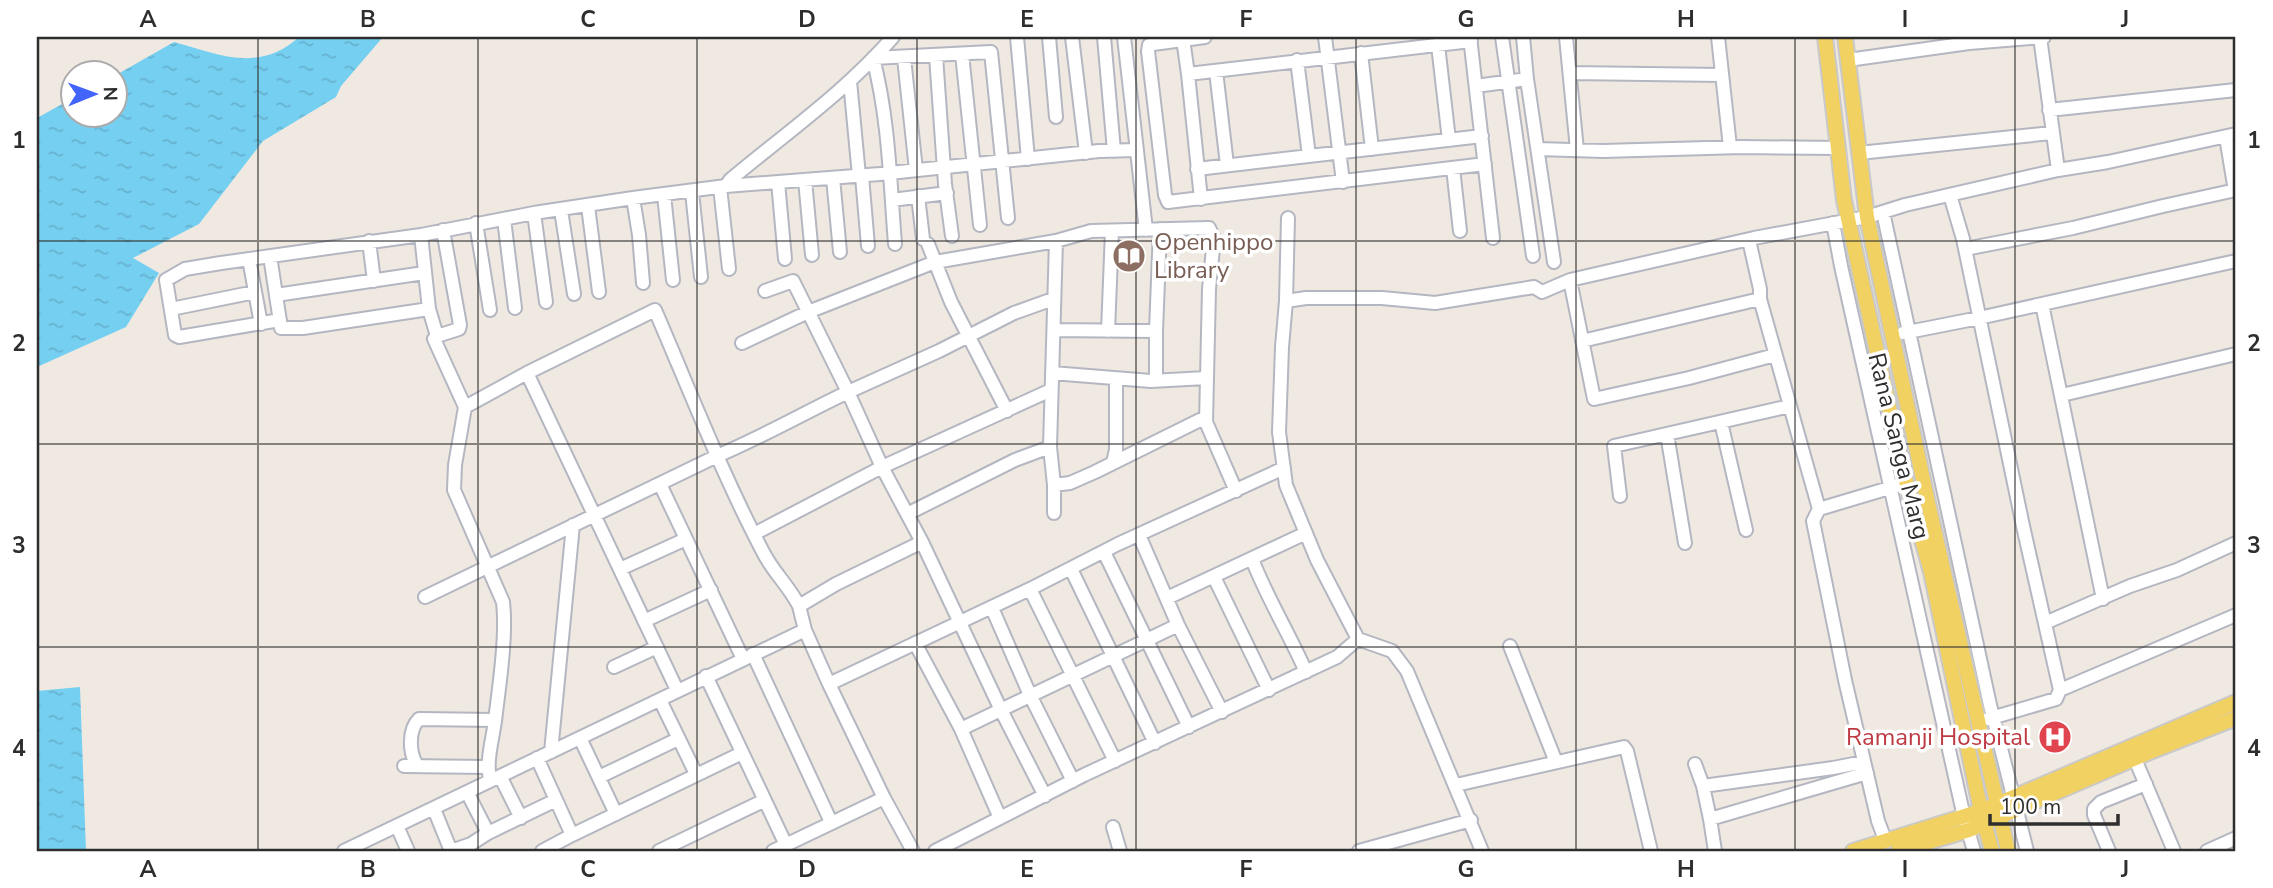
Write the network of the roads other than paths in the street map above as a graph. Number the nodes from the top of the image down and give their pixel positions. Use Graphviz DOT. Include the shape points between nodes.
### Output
graph roads {
  1 [pos="892,37"];
  2 [pos="1017,37"];
  3 [pos="1049,37"];
  4 [pos="1072,37"];
  5 [pos="1104,37"];
  6 [pos="1124,37"];
  7 [pos="1205,37"];
  8 [pos="1325,37"];
  9 [pos="1502,37"];
  10 [pos="1524,37"];
  11 [pos="1566,37"];
  12 [pos="1718,37"];
  13 [pos="1825,37"];
  14 [pos="1845,37"];
  15 [pos="2042,37"];
  16 [pos="1183,39"];
  17 [pos="1471,39"];
  18 [pos="1438,44"];
  19 [pos="1361,53"];
  20 [pos="962,54"];
  21 [pos="936,56"];
  22 [pos="1328,57"];
  23 [pos="873,58"];
  24 [pos="904,58"];
  25 [pos="1848,60"];
  26 [pos="1297,61"];
  27 [pos="1216,71"];
  28 [pos="1570,73"];
  29 [pos="1188,74"];
  30 [pos="1722,75"];
  31 [pos="1527,79"];
  32 [pos="850,81"];
  33 [pos="1507,82"];
  34 [pos="1476,86"];
  35 [pos="2236,90"];
  36 [pos="2049,110"];
  37 [pos="1056,117"];
  38 [pos="1157,127"];
  39 [pos="1135,130"];
  40 [pos="2052,133"];
  41 [pos="1482,136"];
  42 [pos="2231,136"];
  43 [pos="1449,140"];
  44 [pos="1730,147"];
  45 [pos="1838,148"];
  46 [pos="1372,149"];
  47 [pos="1538,149"];
  48 [pos="1137,150"];
  49 [pos="1577,150"];
  50 [pos="1114,151"];
  51 [pos="1339,152"];
  52 [pos="1086,153"];
  53 [pos="1859,153"];
  54 [pos="1310,156"];
  55 [pos="1028,159"];
  56 [pos="1004,161"];
  57 [pos="974,163"];
  58 [pos="1485,164"];
  59 [pos="1227,165"];
  60 [pos="944,167"];
  61 [pos="1453,168"];
  62 [pos="1197,169"];
  63 [pos="916,170"];
  64 [pos="2058,170"];
  65 [pos="889,173"];
  66 [pos="860,176"];
  67 [pos="833,178"];
  68 [pos="805,180"];
  69 [pos="778,182"];
  70 [pos="1343,182"];
  71 [pos="723,187"];
  72 [pos="2235,190"];
  73 [pos="692,192"];
  74 [pos="947,193"];
  75 [pos="664,195"];
  76 [pos="1950,195"];
  77 [pos="918,196"];
  78 [pos="633,198"];
  79 [pos="1201,199"];
  80 [pos="892,200"];
  81 [pos="588,206"];
  82 [pos="561,209"];
  83 [pos="1883,212"];
  84 [pos="534,213"];
  85 [pos="1867,217"];
  86 [pos="1008,218"];
  87 [pos="1288,218"];
  88 [pos="504,219"];
  89 [pos="1840,221"];
  90 [pos="476,223"];
  91 [pos="980,225"];
  92 [pos="1153,229"];
  93 [pos="443,230"];
  94 [pos="1112,231"];
  95 [pos="1460,231"];
  96 [pos="421,235"];
  97 [pos="952,236"];
  98 [pos="1493,238"];
  99 [pos="1749,240"];
  100 [pos="369,241"];
  101 [pos="1056,241"];
  102 [pos="895,244"];
  103 [pos="868,246"];
  104 [pos="1965,249"];
  105 [pos="840,252"];
  106 [pos="812,255"];
  107 [pos="270,256"];
  108 [pos="1533,256"];
  109 [pos="249,259"];
  110 [pos="785,259"];
  111 [pos="935,261"];
  112 [pos="2236,261"];
  113 [pos="1554,262"];
  114 [pos="729,268"];
  115 [pos="424,273"];
  116 [pos="701,277"];
  117 [pos="673,280"];
  118 [pos="1570,280"];
  119 [pos="374,281"];
  120 [pos="643,282"];
  121 [pos="765,291"];
  122 [pos="255,292"];
  123 [pos="599,292"];
  124 [pos="574,293"];
  125 [pos="276,295"];
  126 [pos="1053,299"];
  127 [pos="1760,299"];
  128 [pos="1286,301"];
  129 [pos="546,302"];
  130 [pos="2042,304"];
  131 [pos="515,307"];
  132 [pos="429,309"];
  133 [pos="171,310"];
  134 [pos="490,310"];
  135 [pos="808,312"];
  136 [pos="1979,318"];
  137 [pos="280,320"];
  138 [pos="261,324"];
  139 [pos="1054,330"];
  140 [pos="1108,331"];
  141 [pos="1156,331"];
  142 [pos="1909,332"];
  143 [pos="969,334"];
  144 [pos="1892,335"];
  145 [pos="437,336"];
  146 [pos="1582,341"];
  147 [pos="742,343"];
  148 [pos="2236,354"];
  149 [pos="1775,355"];
  150 [pos="527,373"];
  151 [pos="1052,373"];
  152 [pos="1206,378"];
  153 [pos="1116,379"];
  154 [pos="1156,380"];
  155 [pos="1051,390"];
  156 [pos="848,392"];
  157 [pos="2062,395"];
  158 [pos="1790,406"];
  159 [pos="465,407"];
  160 [pos="1007,411"];
  161 [pos="1206,417"];
  162 [pos="1721,422"];
  163 [pos="1667,435"];
  164 [pos="1050,447"];
  165 [pos="717,456"];
  166 [pos="1113,462"];
  167 [pos="882,467"];
  168 [pos="1284,468"];
  169 [pos="1907,482"];
  170 [pos="660,484"];
  171 [pos="1054,485"];
  172 [pos="1891,488"];
  173 [pos="1236,491"];
  174 [pos="1620,496"];
  175 [pos="1819,509"];
  176 [pos="1054,513"];
  177 [pos="594,514"];
  178 [pos="907,514"];
  179 [pos="573,526"];
  180 [pos="1746,530"];
  181 [pos="1306,533"];
  182 [pos="754,534"];
  183 [pos="1139,535"];
  184 [pos="686,539"];
  185 [pos="922,542"];
  186 [pos="1685,543"];
  187 [pos="2236,543"];
  188 [pos="1104,552"];
  189 [pos="1252,559"];
  190 [pos="488,565"];
  191 [pos="620,569"];
  192 [pos="1071,569"];
  193 [pos="1214,577"];
  194 [pos="1030,589"];
  195 [pos="711,590"];
  196 [pos="425,597"];
  197 [pos="1167,598"];
  198 [pos="2103,599"];
  199 [pos="799,606"];
  200 [pos="992,608"];
  201 [pos="2236,615"];
  202 [pos="644,621"];
  203 [pos="960,623"];
  204 [pos="2045,623"];
  205 [pos="1178,625"];
  206 [pos="805,630"];
  207 [pos="1359,639"];
  208 [pos="1146,640"];
  209 [pos="915,643"];
  210 [pos="1510,646"];
  211 [pos="656,647"];
  212 [pos="748,656"];
  213 [pos="1113,656"];
  214 [pos="614,667"];
  215 [pos="1306,672"];
  216 [pos="706,676"];
  217 [pos="1071,676"];
  218 [pos="829,684"];
  219 [pos="677,690"];
  220 [pos="1269,690"];
  221 [pos="2060,690"];
  222 [pos="1030,695"];
  223 [pos="660,700"];
  224 [pos="2236,702"];
  225 [pos="1001,710"];
  226 [pos="1222,712"];
  227 [pos="1993,718"];
  228 [pos="2236,718"];
  229 [pos="495,720"];
  230 [pos="1978,722"];
  231 [pos="1188,727"];
  232 [pos="961,729"];
  233 [pos="580,738"];
  234 [pos="678,739"];
  235 [pos="1155,743"];
  236 [pos="551,752"];
  237 [pos="742,753"];
  238 [pos="537,758"];
  239 [pos="2135,759"];
  240 [pos="1115,761"];
  241 [pos="1556,762"];
  242 [pos="1695,764"];
  243 [pos="487,767"];
  244 [pos="1866,768"];
  245 [pos="695,774"];
  246 [pos="599,777"];
  247 [pos="495,778"];
  248 [pos="1073,781"];
  249 [pos="2146,784"];
  250 [pos="1456,785"];
  251 [pos="1703,786"];
  252 [pos="467,792"];
  253 [pos="1045,796"];
  254 [pos="884,798"];
  255 [pos="556,800"];
  256 [pos="763,801"];
  257 [pos="2015,804"];
  258 [pos="434,809"];
  259 [pos="1997,811"];
  260 [pos="616,814"];
  261 [pos="1983,817"];
  262 [pos="521,818"];
  263 [pos="1000,818"];
  264 [pos="1710,818"];
  265 [pos="1471,820"];
  266 [pos="831,822"];
  267 [pos="1966,824"];
  268 [pos="397,826"];
  269 [pos="1113,827"];
  270 [pos="488,833"];
  271 [pos="572,835"];
  272 [pos="1886,842"];
  273 [pos="2233,843"];
  274 [pos="786,845"];
  275 [pos="364,847"];
  276 [pos="344,851"];
  277 [pos="408,851"];
  278 [pos="543,851"];
  279 [pos="659,851"];
  280 [pos="773,851"];
  281 [pos="913,851"];
  282 [pos="935,851"];
  283 [pos="1120,851"];
  284 [pos="1359,851"];
  285 [pos="1482,851"];
  286 [pos="1651,851"];
  287 [pos="1715,851"];
  288 [pos="1853,851"];
  289 [pos="1898,851"];
  290 [pos="1974,851"];
  291 [pos="1992,851"];
  292 [pos="2008,851"];
  293 [pos="2027,851"];
  294 [pos="2109,851"];
  295 [pos="2174,851"];
  296 [pos="2207,851"];
  1 -- 23 [label="street"];
  2 -- 55 [label="street"];
  3 -- 37 [label="street"];
  4 -- 52 [label="street"];
  5 -- 50 [label="street"];
  6 -- 39 [label="street"];
  7 -- 16 [label="street"];
  8 -- 22 [label="street"];
  9 -- 33 [label="street"];
  10 -- 31 [label="street"];
  11 -- 28 [label="street"];
  12 -- 30 [label="street"];
  13 -- 45 [label="main road, Rana Sanga Marg"];
  14 -- 25 [label="main road, Rana Sanga Marg"];
  15 -- 25 [label="street"];
  15 -- 36 [label="street"];
  16 -- 29 [label="street"];
  16 -- 38 [label="street" via="1149,45"];
  17 -- 18 [label="street"];
  17 -- 34 [label="street"];
  18 -- 19 [label="street"];
  18 -- 43 [label="street"];
  19 -- 22 [label="street"];
  19 -- 46 [label="street"];
  20 -- 21 [label="street"];
  20 -- 56 [label="street" via="991,52"];
  20 -- 57 [label="street"];
  21 -- 24 [label="street"];
  21 -- 60 [label="street"];
  22 -- 26 [label="street"];
  22 -- 51 [label="street"];
  23 -- 24 [label="street"];
  23 -- 32 [label="street"];
  23 -- 65 [label="street"];
  24 -- 63 [label="street"];
  25 -- 53 [label="main road, Rana Sanga Marg"];
  26 -- 27 [label="street"];
  26 -- 54 [label="street"];
  27 -- 29 [label="street"];
  27 -- 59 [label="street"];
  28 -- 30 [label="street"];
  28 -- 49 [label="street"];
  29 -- 62 [label="street"];
  30 -- 44 [label="street"];
  31 -- 33 [label="street"];
  31 -- 47 [label="street"];
  32 -- 66 [label="street"];
  32 -- 71 [label="street"];
  33 -- 34 [label="street"];
  33 -- 108 [label="street"];
  34 -- 41 [label="street"];
  35 -- 36 [label="street"];
  36 -- 40 [label="street"];
  38 -- 39 [label="street"];
  38 -- 79 [label="street" via="1168,202"];
  39 -- 48 [label="street"];
  40 -- 53 [label="street"];
  40 -- 64 [label="street"];
  41 -- 43 [label="street"];
  41 -- 58 [label="street"];
  42 -- 64 [label="street"];
  42 -- 72 [label="street"];
  43 -- 46 [label="street"];
  44 -- 45 [label="street"];
  44 -- 49 [label="street"];
  45 -- 89 [label="main road, Rana Sanga Marg"];
  46 -- 51 [label="street"];
  47 -- 49 [label="street"];
  47 -- 113 [label="street"];
  48 -- 50 [label="street"];
  48 -- 92 [label="street"];
  50 -- 52 [label="street"];
  51 -- 54 [label="street"];
  51 -- 70 [label="street"];
  52 -- 55 [label="street"];
  53 -- 85 [label="main road, Rana Sanga Marg"];
  54 -- 59 [label="street"];
  55 -- 56 [label="street"];
  56 -- 57 [label="street"];
  56 -- 86 [label="street"];
  57 -- 60 [label="street"];
  57 -- 91 [label="street"];
  58 -- 61 [label="street"];
  58 -- 98 [label="street"];
  59 -- 62 [label="street"];
  60 -- 63 [label="street"];
  60 -- 74 [label="street"];
  61 -- 70 [label="street"];
  61 -- 95 [label="street"];
  62 -- 79 [label="street"];
  63 -- 65 [label="street"];
  64 -- 76 [label="street"];
  65 -- 66 [label="street"];
  65 -- 80 [label="street"];
  66 -- 67 [label="street"];
  66 -- 103 [label="street"];
  67 -- 68 [label="street"];
  67 -- 105 [label="street"];
  68 -- 69 [label="street"];
  68 -- 106 [label="street"];
  69 -- 71 [label="street"];
  69 -- 110 [label="street"];
  70 -- 79 [label="street"];
  71 -- 73 [label="street"];
  71 -- 114 [label="street"];
  72 -- 104 [label="street"];
  73 -- 75 [label="street"];
  73 -- 116 [label="street"];
  74 -- 77 [label="street"];
  74 -- 97 [label="street"];
  75 -- 78 [label="street"];
  75 -- 117 [label="street"];
  76 -- 83 [label="street"];
  76 -- 104 [label="street"];
  77 -- 80 [label="street"];
  77 -- 111 [label="street" via="925,242"];
  78 -- 81 [label="street"];
  78 -- 120 [label="street"];
  80 -- 102 [label="street"];
  81 -- 82 [label="street"];
  81 -- 123 [label="street"];
  82 -- 84 [label="street"];
  82 -- 124 [label="street"];
  83 -- 85 [label="street"];
  83 -- 142 [label="street"];
  84 -- 88 [label="street"];
  84 -- 129 [label="street"];
  85 -- 89 [label="street"];
  85 -- 144 [label="main road, Rana Sanga Marg"];
  87 -- 128 [label="street"];
  88 -- 90 [label="street"];
  88 -- 131 [label="street"];
  89 -- 99 [label="street"];
  89 -- 169 [label="main road, Rana Sanga Marg"];
  89 -- 172 [label="street" via="1840,266"];
  90 -- 93 [label="street"];
  90 -- 134 [label="street"];
  92 -- 94 [label="street"];
  92 -- 141 [label="street"];
  92 -- 152 [label="street" via="1209,228 1214,237"];
  93 -- 96 [label="street"];
  93 -- 145 [label="street" via="460,325"];
  94 -- 101 [label="street" via="1091,231"];
  94 -- 140 [label="street"];
  96 -- 100 [label="street"];
  96 -- 115 [label="street"];
  99 -- 118 [label="street"];
  99 -- 127 [label="street"];
  100 -- 107 [label="street"];
  100 -- 119 [label="street"];
  101 -- 111 [label="street"];
  101 -- 126 [label="street"];
  104 -- 136 [label="street"];
  107 -- 109 [label="street"];
  107 -- 125 [label="street"];
  109 -- 122 [label="street"];
  109 -- 133 [label="street" via="186,269 166,280"];
  111 -- 135 [label="street"];
  111 -- 143 [label="street"];
  112 -- 130 [label="street"];
  115 -- 119 [label="street"];
  115 -- 132 [label="street"];
  118 -- 128 [label="street" via="1542,292 1534,287 1435,303 1382,298"];
  118 -- 146 [label="street"];
  119 -- 125 [label="street"];
  121 -- 135 [label="street" via="793,281"];
  122 -- 133 [label="street"];
  122 -- 138 [label="street"];
  125 -- 137 [label="street"];
  126 -- 139 [label="street"];
  126 -- 143 [label="street"];
  127 -- 146 [label="street"];
  127 -- 149 [label="street"];
  128 -- 168 [label="street" via="1279,432"];
  130 -- 136 [label="street"];
  130 -- 157 [label="street"];
  132 -- 137 [label="street" via="303,328 281,328"];
  132 -- 145 [label="street"];
  133 -- 138 [label="street" via="179,337"];
  135 -- 147 [label="street"];
  135 -- 156 [label="street"];
  136 -- 142 [label="street"];
  136 -- 204 [label="street"];
  137 -- 138 [label="street"];
  139 -- 140 [label="street"];
  139 -- 151 [label="street"];
  140 -- 141 [label="street"];
  141 -- 154 [label="street"];
  142 -- 144 [label="street"];
  142 -- 227 [label="street"];
  143 -- 156 [label="street"];
  143 -- 160 [label="street"];
  144 -- 230 [label="main road, Rana Sanga Marg"];
  145 -- 159 [label="street" via="434,339"];
  146 -- 149 [label="street" via="1594,399"];
  148 -- 157 [label="street"];
  149 -- 158 [label="street"];
  150 -- 159 [label="street"];
  150 -- 165 [label="street" via="655,310"];
  150 -- 177 [label="street"];
  151 -- 153 [label="street"];
  151 -- 155 [label="street"];
  152 -- 154 [label="street"];
  152 -- 161 [label="street"];
  153 -- 154 [label="street"];
  153 -- 166 [label="street"];
  155 -- 160 [label="street"];
  155 -- 164 [label="street"];
  156 -- 165 [label="street"];
  156 -- 167 [label="street"];
  157 -- 198 [label="street"];
  158 -- 162 [label="street"];
  158 -- 175 [label="street"];
  159 -- 190 [label="street" via="454,490"];
  160 -- 167 [label="street"];
  161 -- 166 [label="street"];
  161 -- 173 [label="street"];
  162 -- 163 [label="street"];
  162 -- 180 [label="street"];
  163 -- 174 [label="street" via="1614,446"];
  163 -- 186 [label="street"];
  164 -- 171 [label="street"];
  164 -- 178 [label="street"];
  165 -- 170 [label="street"];
  165 -- 182 [label="street"];
  166 -- 171 [label="street" via="1070,483"];
  167 -- 178 [label="street"];
  167 -- 182 [label="street"];
  168 -- 173 [label="street"];
  168 -- 181 [label="street" via="1286,485"];
  169 -- 172 [label="street"];
  169 -- 261 [label="main road, Rana Sanga Marg"];
  170 -- 177 [label="street"];
  170 -- 184 [label="street"];
  171 -- 176 [label="street"];
  172 -- 175 [label="street"];
  172 -- 267 [label="street"];
  173 -- 183 [label="street"];
  175 -- 244 [label="street" via="1813,521"];
  177 -- 179 [label="street"];
  177 -- 191 [label="street"];
  178 -- 185 [label="street"];
  179 -- 190 [label="street"];
  179 -- 236 [label="street"];
  181 -- 189 [label="street"];
  181 -- 207 [label="street"];
  182 -- 199 [label="street"];
  183 -- 188 [label="street"];
  183 -- 197 [label="street"];
  184 -- 191 [label="street"];
  184 -- 195 [label="street"];
  185 -- 199 [label="street"];
  185 -- 203 [label="street"];
  187 -- 198 [label="street"];
  188 -- 192 [label="street"];
  188 -- 208 [label="street"];
  189 -- 193 [label="street"];
  189 -- 215 [label="street"];
  190 -- 196 [label="street"];
  190 -- 229 [label="street" via="505,616"];
  191 -- 202 [label="street"];
  192 -- 194 [label="street"];
  192 -- 213 [label="street"];
  193 -- 197 [label="street"];
  193 -- 220 [label="street"];
  194 -- 200 [label="street"];
  194 -- 217 [label="street"];
  195 -- 202 [label="street"];
  195 -- 212 [label="street"];
  197 -- 205 [label="street"];
  198 -- 204 [label="street"];
  199 -- 206 [label="street"];
  200 -- 203 [label="street"];
  200 -- 222 [label="street"];
  201 -- 221 [label="street"];
  202 -- 211 [label="street"];
  203 -- 209 [label="street"];
  203 -- 225 [label="street"];
  204 -- 221 [label="street"];
  205 -- 208 [label="street"];
  205 -- 226 [label="street"];
  206 -- 212 [label="street"];
  206 -- 218 [label="street"];
  207 -- 215 [label="street" via="1337,657"];
  207 -- 250 [label="street" via="1392,651 1407,671"];
  208 -- 213 [label="street"];
  208 -- 231 [label="street"];
  209 -- 218 [label="street"];
  209 -- 232 [label="street"];
  210 -- 241 [label="street"];
  211 -- 214 [label="street"];
  211 -- 219 [label="street"];
  212 -- 216 [label="street"];
  212 -- 266 [label="street"];
  213 -- 217 [label="street"];
  213 -- 235 [label="street"];
  215 -- 220 [label="street"];
  216 -- 219 [label="street"];
  216 -- 237 [label="street"];
  217 -- 222 [label="street"];
  217 -- 240 [label="street"];
  218 -- 254 [label="street"];
  219 -- 223 [label="street"];
  220 -- 226 [label="street"];
  221 -- 227 [label="street" via="2056,699"];
  222 -- 225 [label="street"];
  222 -- 248 [label="street"];
  223 -- 233 [label="street"];
  223 -- 234 [label="street"];
  224 -- 257 [label="main road" via="2110,754"];
  225 -- 232 [label="street"];
  225 -- 253 [label="street"];
  226 -- 231 [label="street"];
  227 -- 230 [label="street"];
  227 -- 257 [label="street"];
  228 -- 239 [label="main road"];
  229 -- 243 [label="street"];
  229 -- 243 [label="street" via="415,722 411,766"];
  230 -- 259 [label="main road, Rana Sanga Marg"];
  231 -- 235 [label="street"];
  232 -- 263 [label="street"];
  233 -- 236 [label="street"];
  233 -- 246 [label="street"];
  234 -- 245 [label="street"];
  234 -- 246 [label="street"];
  235 -- 240 [label="street"];
  236 -- 238 [label="street"];
  237 -- 245 [label="street"];
  237 -- 256 [label="street"];
  238 -- 247 [label="street"];
  238 -- 255 [label="street"];
  239 -- 249 [label="street"];
  239 -- 257 [label="main road"];
  240 -- 248 [label="street"];
  241 -- 250 [label="street"];
  241 -- 286 [label="street" via="1624,747"];
  242 -- 251 [label="street"];
  243 -- 247 [label="street"];
  244 -- 251 [label="street"];
  244 -- 264 [label="street"];
  244 -- 272 [label="street"];
  245 -- 260 [label="street"];
  246 -- 260 [label="street"];
  247 -- 252 [label="street"];
  247 -- 262 [label="street"];
  248 -- 253 [label="street"];
  249 -- 294 [label="street" via="2094,809"];
  249 -- 295 [label="street"];
  250 -- 265 [label="street"];
  251 -- 264 [label="street"];
  252 -- 258 [label="street"];
  252 -- 270 [label="street"];
  253 -- 263 [label="street"];
  254 -- 266 [label="street"];
  254 -- 281 [label="street"];
  255 -- 262 [label="street"];
  255 -- 271 [label="street"];
  256 -- 274 [label="street"];
  256 -- 279 [label="street"];
  257 -- 259 [label="main road"];
  257 -- 293 [label="street"];
  258 -- 268 [label="street"];
  258 -- 270 [label="street" via="451,851"];
  259 -- 261 [label="main road"];
  259 -- 292 [label="main road, Rana Sanga Marg"];
  260 -- 271 [label="street"];
  261 -- 267 [label="main road"];
  261 -- 291 [label="main road, Rana Sanga Marg"];
  262 -- 270 [label="street"];
  263 -- 282 [label="street"];
  264 -- 287 [label="street"];
  265 -- 284 [label="street"];
  265 -- 285 [label="street"];
  266 -- 274 [label="street"];
  267 -- 272 [label="main road"];
  267 -- 289 [label="main road"];
  267 -- 290 [label="street"];
  268 -- 275 [label="street"];
  268 -- 277 [label="street"];
  269 -- 283 [label="street"];
  271 -- 278 [label="street"];
  272 -- 288 [label="main road"];
  273 -- 296 [label="street"];
  274 -- 280 [label="street"];
  275 -- 276 [label="street"];
}
